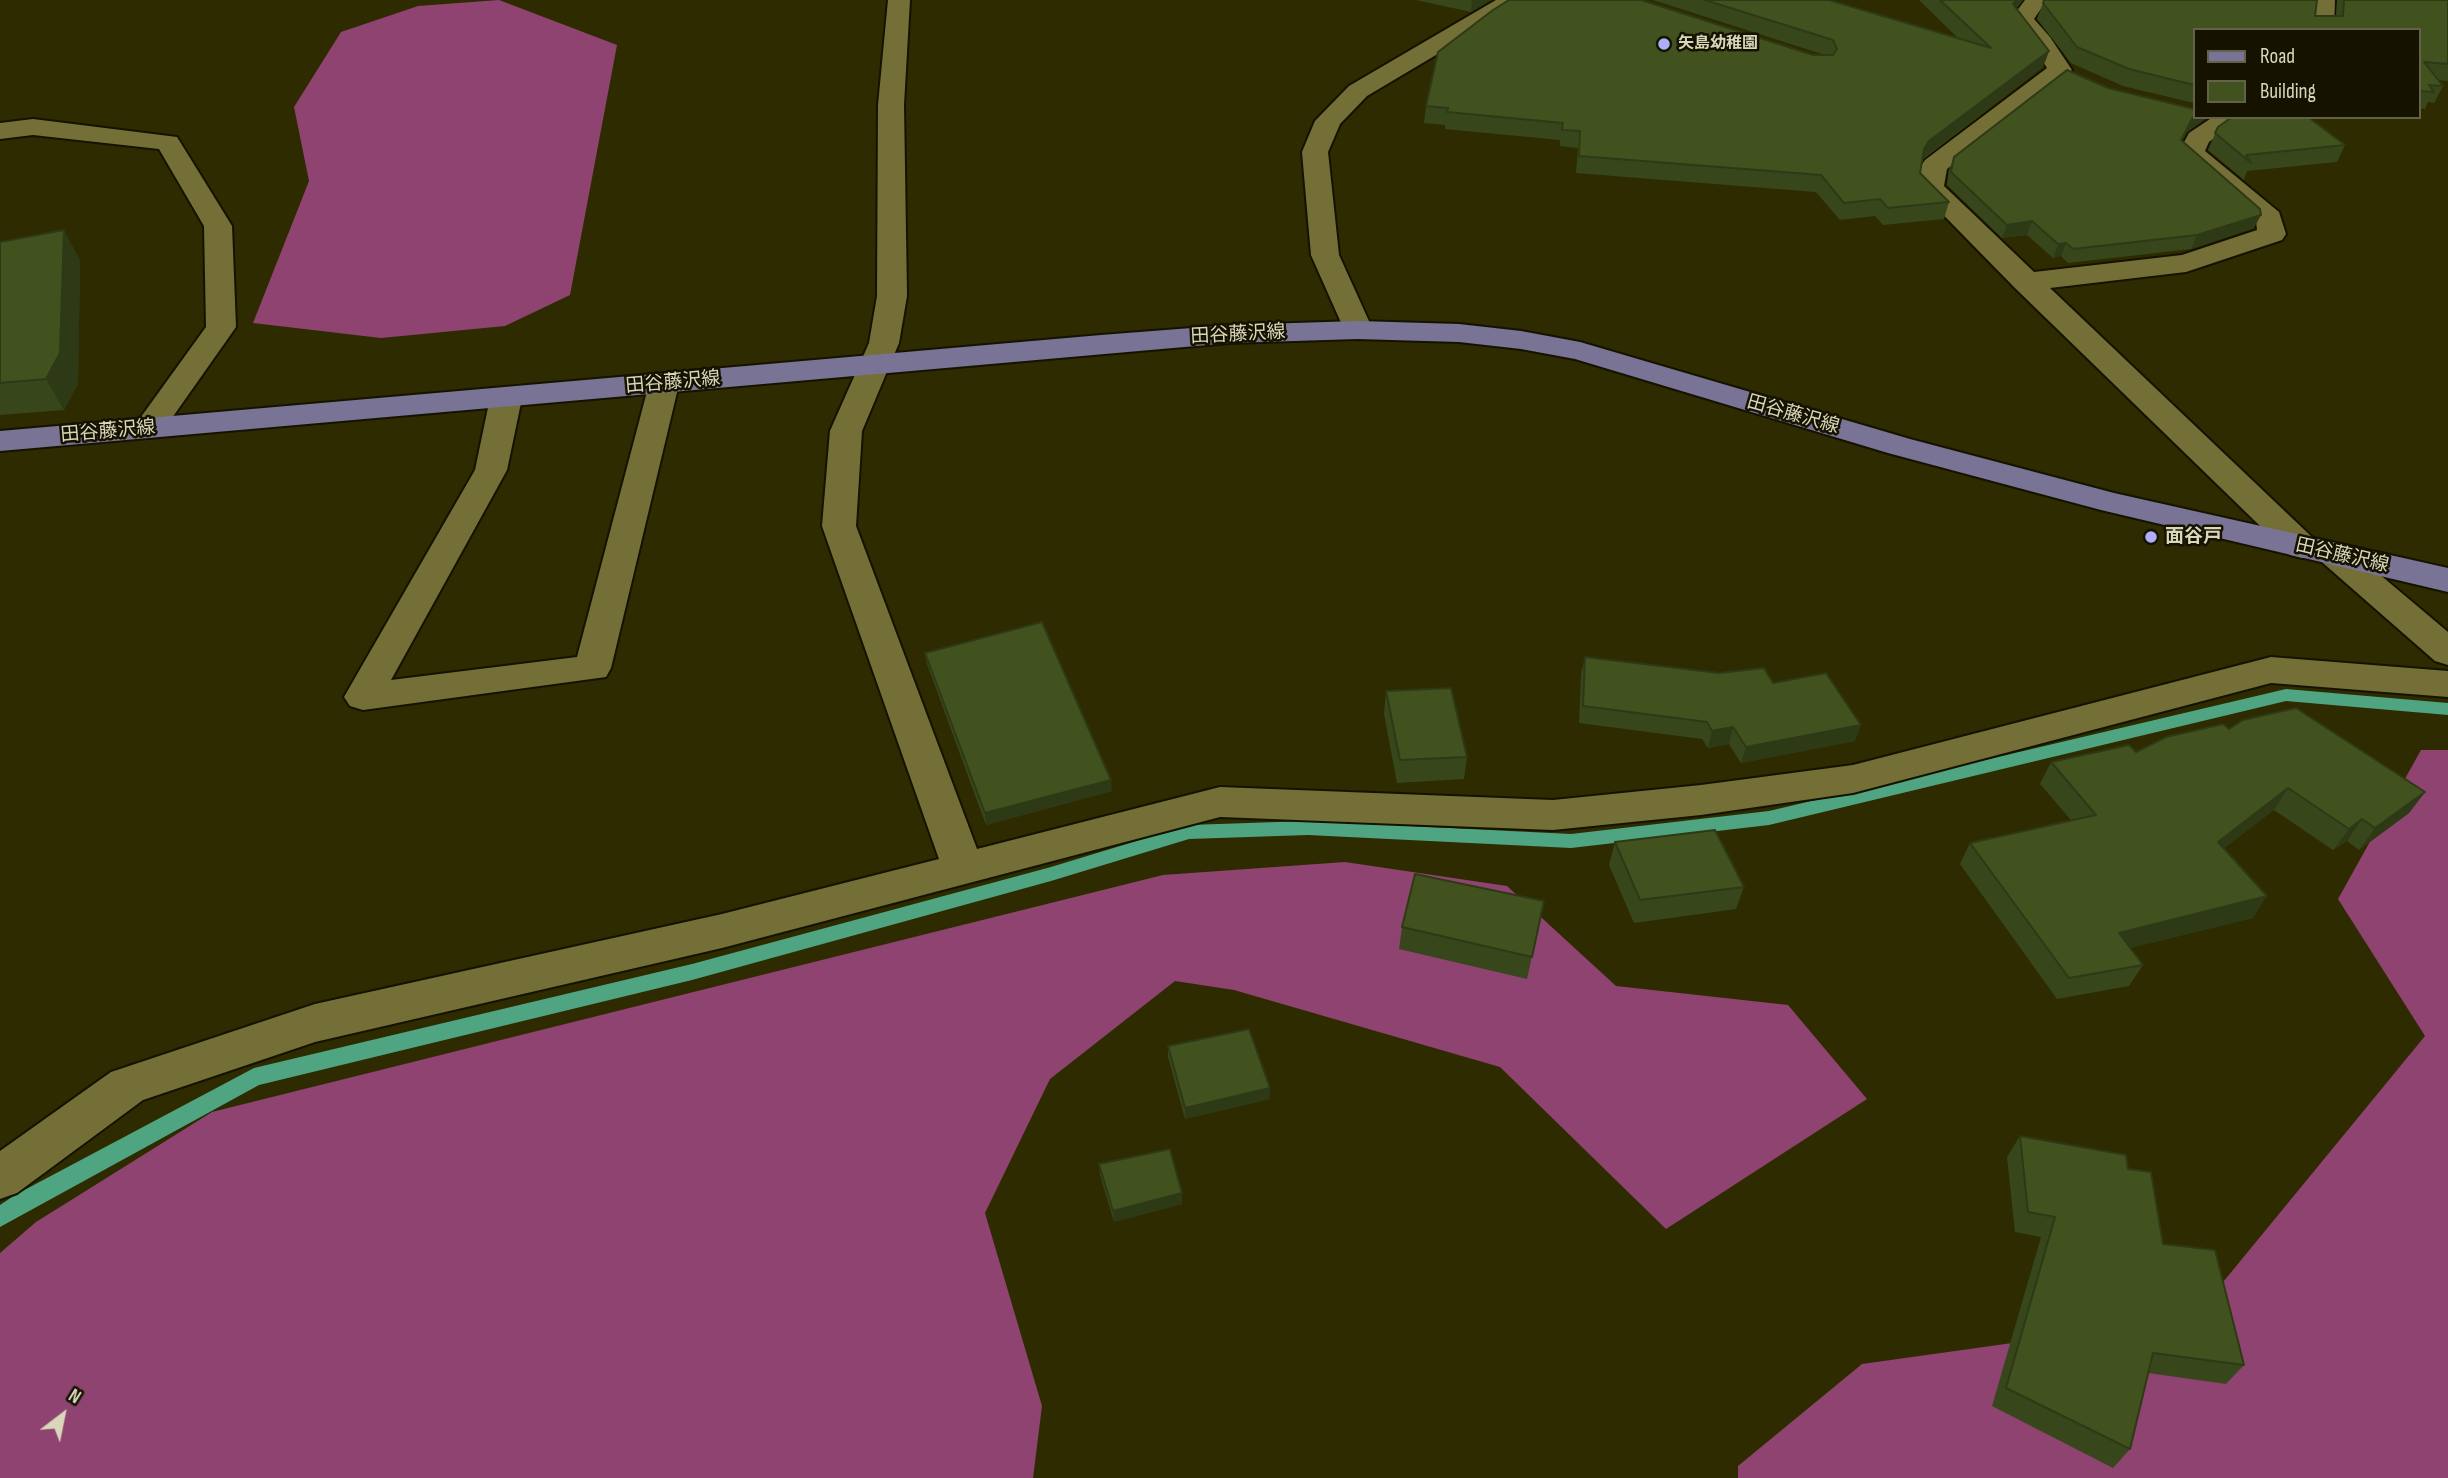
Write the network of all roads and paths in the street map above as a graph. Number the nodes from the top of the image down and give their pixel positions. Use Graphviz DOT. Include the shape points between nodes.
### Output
graph roads {
  1 [pos="899,0"];
  2 [pos="1512,0"];
  3 [pos="2036,0"];
  4 [pos="2324,0"];
  5 [pos="2322,28"];
  6 [pos="2222,119"];
  7 [pos="0,131"];
  8 [pos="2025,282"];
  9 [pos="1359,330"];
  10 [pos="875,366"];
  11 [pos="664,384"];
  12 [pos="506,398"];
  13 [pos="149,428"];
  14 [pos="0,441"];
  15 [pos="2319,551"];
  16 [pos="2448,580"];
  17 [pos="2448,652"];
  18 [pos="2448,684"];
  19 [pos="963,868"];
  20 [pos="0,1178"];
  1 -- 10 [label="street" via="891,105 892,296"];
  2 -- 9 [label="street" via="1358,92 1328,121 1315,152 1325,255"];
  3 -- 8 [label="street" via="2022,20 2070,75 1934,166 1930,188"];
  4 -- 5 [label="street"];
  6 -- 8 [label="street" via="2198,138 2191,153 2269,218 2272,234 2186,263"];
  7 -- 13 [label="street" via="33,127 168,142 218,226 220,327"];
  8 -- 15 [label="street"];
  9 -- 10 [label="main road, 田谷藤沢線" via="1127,342"];
  9 -- 15 [label="main road, 田谷藤沢線" via="1459,333 1580,351 1899,446"];
  10 -- 11 [label="main road, 田谷藤沢線"];
  10 -- 19 [label="street" via="846,431 839,526"];
  11 -- 12 [label="main road, 田谷藤沢線"];
  11 -- 12 [label="street" via="593,668 363,697 491,470"];
  12 -- 13 [label="main road, 田谷藤沢線"];
  13 -- 14 [label="main road, 田谷藤沢線"];
  15 -- 16 [label="main road, 田谷藤沢線"];
  15 -- 17 [label="street"];
  18 -- 19 [label="street" via="2271,670 1853,779 1553,816 1220,802"];
  19 -- 20 [label="street" via="722,930 315,1023 127,1086"];
}
